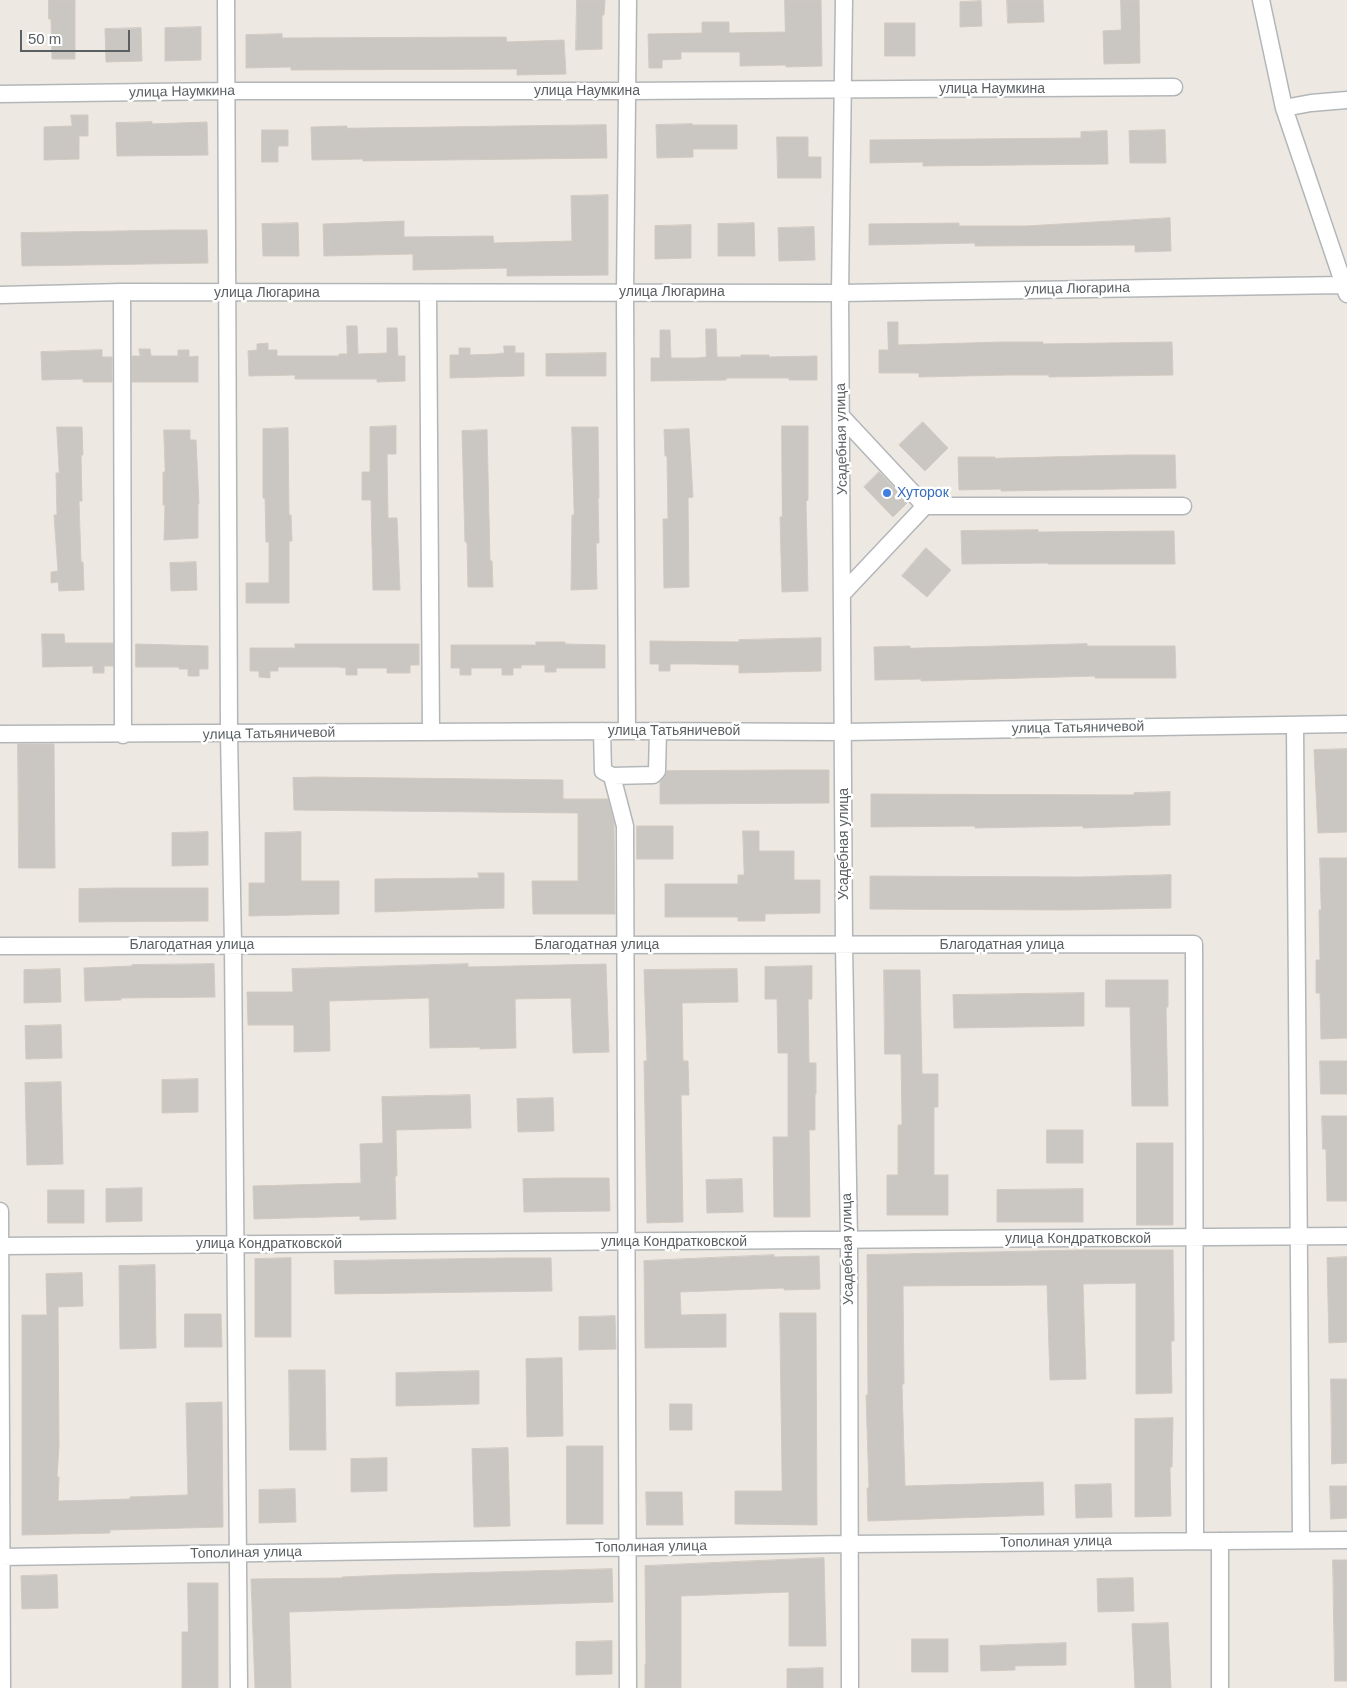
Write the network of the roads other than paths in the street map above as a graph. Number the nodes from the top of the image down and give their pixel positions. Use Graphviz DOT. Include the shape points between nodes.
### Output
graph roads {
  1 [pos="226,0"];
  2 [pos="628,0"];
  3 [pos="844,0"];
  4 [pos="1261,0"];
  5 [pos="1174,87"];
  6 [pos="842,90"];
  7 [pos="226,91"];
  8 [pos="628,91"];
  9 [pos="0,94"];
  10 [pos="1347,100"];
  11 [pos="1284,108"];
  12 [pos="1345,290"];
  13 [pos="122,292"];
  14 [pos="625,292"];
  15 [pos="840,292"];
  16 [pos="227,293"];
  17 [pos="428,293"];
  18 [pos="0,295"];
  19 [pos="842,417"];
  20 [pos="925,506"];
  21 [pos="1183,506"];
  22 [pos="843,593"];
  23 [pos="1347,724"];
  24 [pos="1295,725"];
  25 [pos="602,731"];
  26 [pos="627,731"];
  27 [pos="658,731"];
  28 [pos="431,732"];
  29 [pos="844,732"];
  30 [pos="0,734"];
  31 [pos="229,734"];
  32 [pos="123,735"];
  33 [pos="612,776"];
  34 [pos="233,945"];
  35 [pos="625,945"];
  36 [pos="844,945"];
  37 [pos="0,946"];
  38 [pos="0,1212"];
  39 [pos="1347,1236"];
  40 [pos="1299,1237"];
  41 [pos="1194,1238"];
  42 [pos="848,1241"];
  43 [pos="626,1242"];
  44 [pos="235,1244"];
  45 [pos="0,1246"];
  46 [pos="1301,1539"];
  47 [pos="1347,1540"];
  48 [pos="1195,1541"];
  49 [pos="1220,1541"];
  50 [pos="849,1544"];
  51 [pos="627,1548"];
  52 [pos="238,1554"];
  53 [pos="1,1557"];
  54 [pos="2,1688"];
  55 [pos="239,1688"];
  56 [pos="628,1688"];
  57 [pos="850,1688"];
  58 [pos="1220,1688"];
  1 -- 7 [label="street"];
  2 -- 8 [label="street"];
  3 -- 6 [label="street, Усадебная улица"];
  4 -- 11 [label="street"];
  5 -- 6 [label="street, улица Наумкина"];
  6 -- 8 [label="street, улица Наумкина"];
  6 -- 15 [label="street, Усадебная улица"];
  7 -- 8 [label="street, улица Наумкина"];
  7 -- 9 [label="street, улица Наумкина"];
  7 -- 16 [label="street"];
  8 -- 14 [label="street"];
  10 -- 11 [label="street"];
  11 -- 12 [label="street"];
  12 -- 15 [label="street, улица Люгарина"];
  13 -- 16 [label="street, улица Люгарина"];
  13 -- 18 [label="street, улица Люгарина"];
  13 -- 32 [label="street"];
  14 -- 15 [label="street, улица Люгарина"];
  14 -- 17 [label="street, улица Люгарина"];
  14 -- 26 [label="street"];
  15 -- 19 [label="street, Усадебная улица"];
  16 -- 17 [label="street, улица Люгарина"];
  16 -- 31 [label="street"];
  17 -- 28 [label="street"];
  19 -- 20 [label="street"];
  19 -- 22 [label="street, Усадебная улица"];
  20 -- 21 [label="street"];
  20 -- 22 [label="street"];
  22 -- 29 [label="street, Усадебная улица"];
  23 -- 24 [label="street, улица Татьяничевой"];
  24 -- 29 [label="street, улица Татьяничевой"];
  24 -- 40 [label="street"];
  25 -- 26 [label="street, улица Татьяничевой"];
  25 -- 28 [label="street, улица Татьяничевой"];
  25 -- 33 [label="street" via="603,771"];
  26 -- 27 [label="street, улица Татьяничевой"];
  27 -- 29 [label="street, улица Татьяничевой"];
  27 -- 33 [label="street" via="657,771 653,775"];
  28 -- 31 [label="street, улица Татьяничевой"];
  29 -- 36 [label="street, Усадебная улица"];
  30 -- 32 [label="street, улица Татьяничевой"];
  31 -- 32 [label="street, улица Татьяничевой"];
  31 -- 34 [label="street"];
  33 -- 35 [label="street" via="625,826"];
  34 -- 35 [label="street, Благодатная улица"];
  34 -- 37 [label="street, Благодатная улица"];
  34 -- 44 [label="street"];
  35 -- 36 [label="street, Благодатная улица"];
  35 -- 43 [label="street"];
  36 -- 41 [label="street, Благодатная улица" via="1194,944"];
  36 -- 42 [label="street, Усадебная улица"];
  38 -- 45 [label="street"];
  39 -- 40 [label="street, улица Кондратковской"];
  40 -- 41 [label="street, улица Кондратковской"];
  40 -- 46 [label="street"];
  41 -- 42 [label="street, улица Кондратковской"];
  41 -- 48 [label="street"];
  42 -- 43 [label="street, улица Кондратковской"];
  42 -- 50 [label="street, Усадебная улица"];
  43 -- 44 [label="street, улица Кондратковской"];
  43 -- 51 [label="street"];
  44 -- 45 [label="street, улица Кондратковской"];
  44 -- 52 [label="street"];
  45 -- 53 [label="street"];
  46 -- 47 [label="street, Тополиная улица"];
  46 -- 49 [label="street, Тополиная улица"];
  48 -- 49 [label="street, Тополиная улица"];
  48 -- 50 [label="street, Тополиная улица"];
  49 -- 58 [label="street"];
  50 -- 51 [label="street, Тополиная улица"];
  50 -- 57 [label="street, Усадебная улица"];
  51 -- 52 [label="street, Тополиная улица"];
  51 -- 56 [label="street"];
  52 -- 53 [label="street, Тополиная улица"];
  52 -- 55 [label="street"];
  53 -- 54 [label="street"];
}
